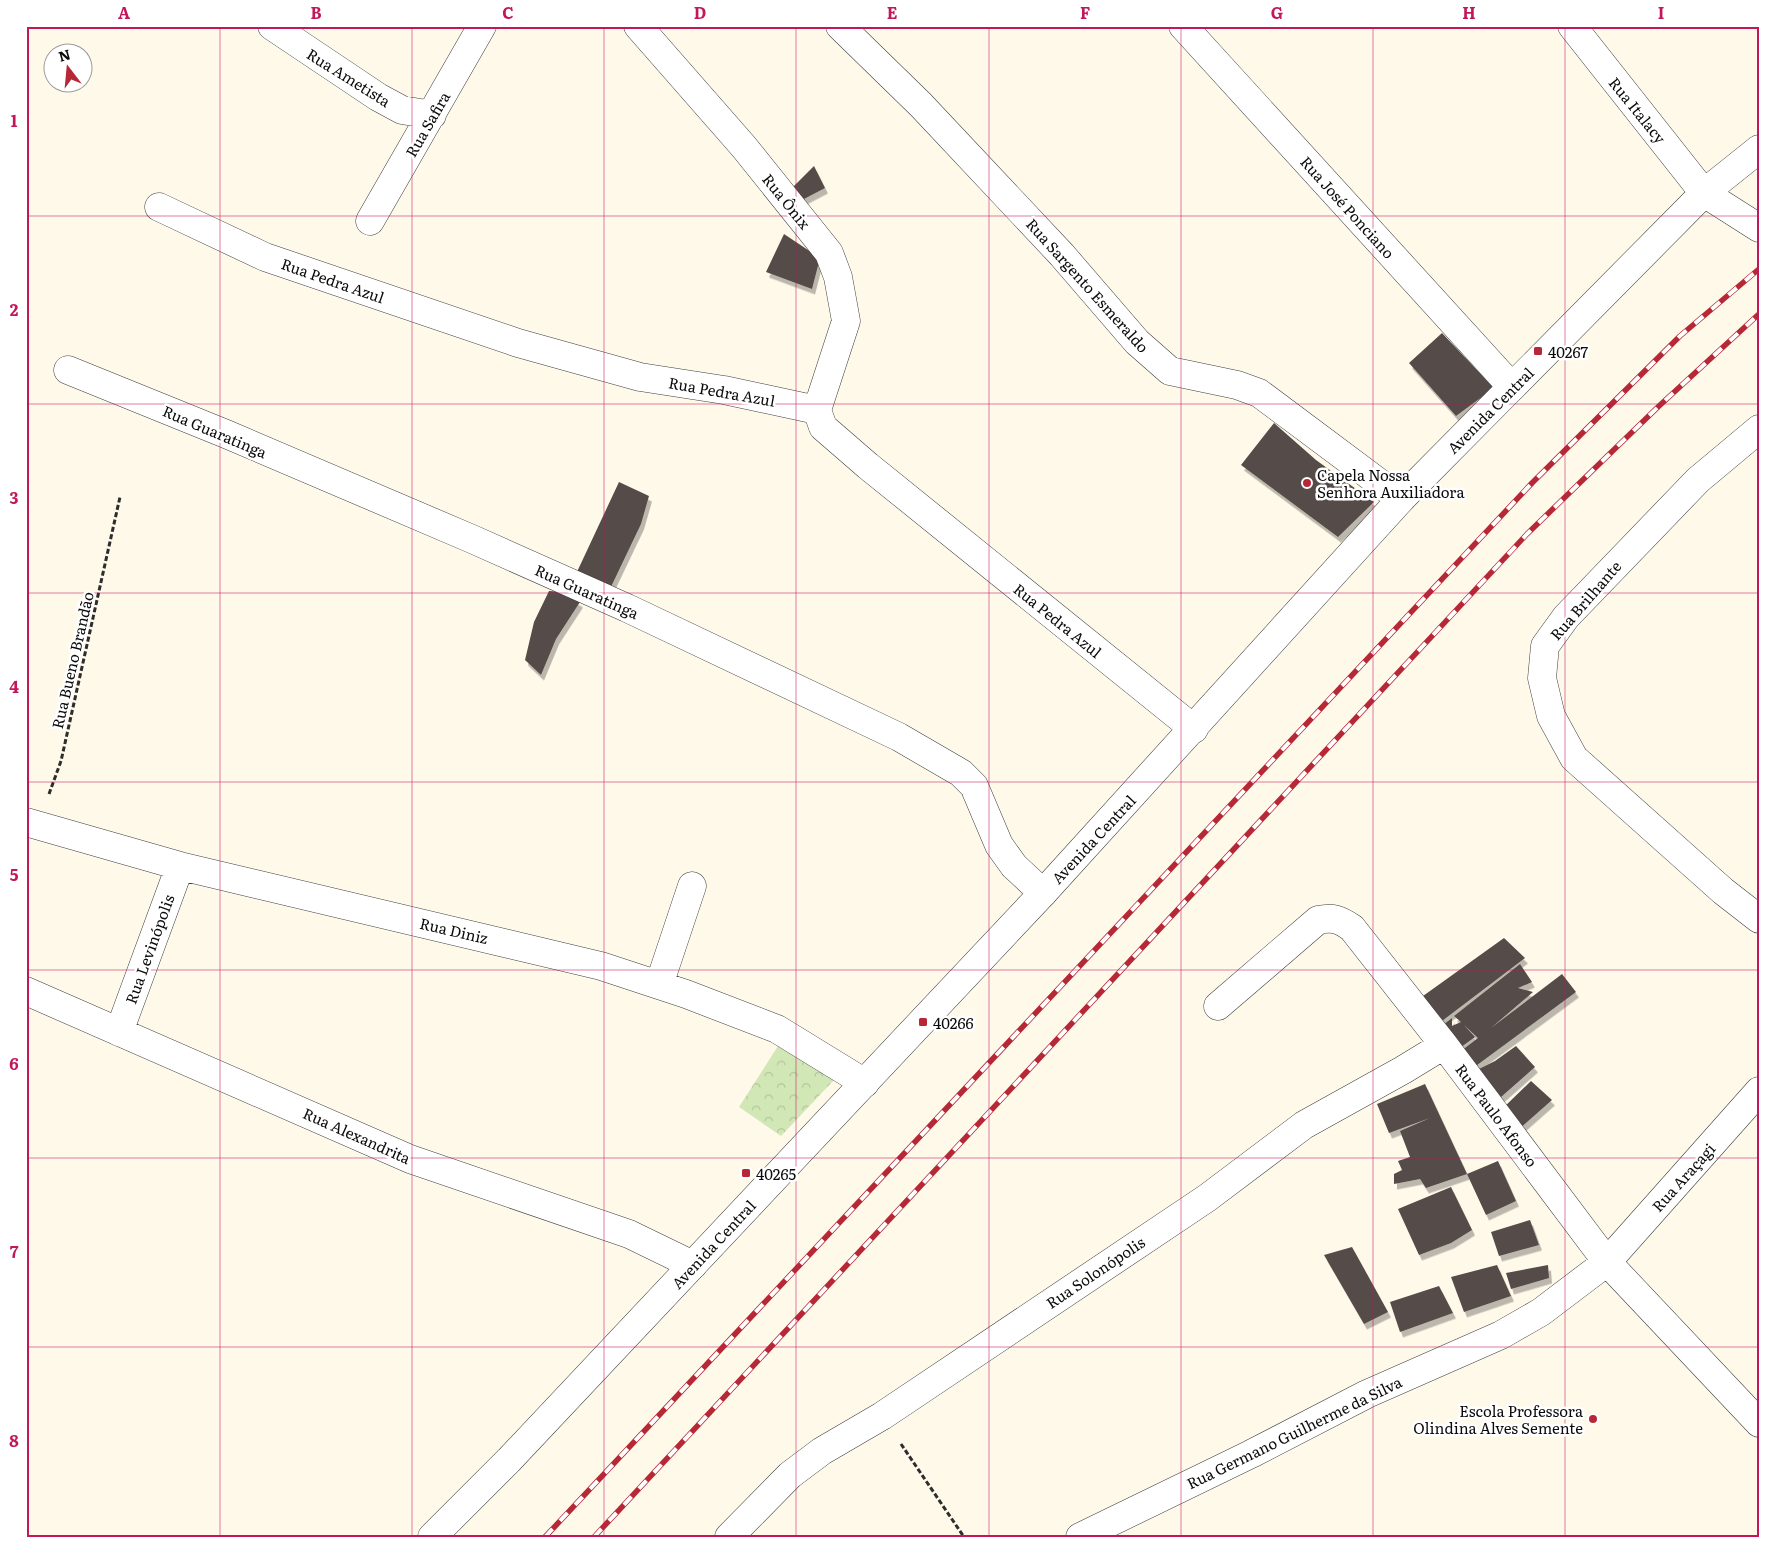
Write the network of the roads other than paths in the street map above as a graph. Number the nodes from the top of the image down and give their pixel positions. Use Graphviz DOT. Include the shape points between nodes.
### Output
graph roads {
  1 [pos="272,26"];
  2 [pos="482,26"];
  3 [pos="638,26"];
  4 [pos="840,26"];
  5 [pos="1184,26"];
  6 [pos="1572,26"];
  7 [pos="432,116"];
  8 [pos="1759,149"];
  9 [pos="1704,193"];
  10 [pos="159,207"];
  11 [pos="370,221"];
  12 [pos="1759,228"];
  13 [pos="68,370"];
  14 [pos="1512,387"];
  15 [pos="817,410"];
  16 [pos="1759,428"];
  17 [pos="1401,499"];
  18 [pos="1194,729"];
  19 [pos="32,824"];
  20 [pos="180,866"];
  21 [pos="692,886"];
  22 [pos="1043,893"];
  23 [pos="1759,919"];
  24 [pos="659,985"];
  25 [pos="26,991"];
  26 [pos="1218,1006"];
  27 [pos="119,1032"];
  28 [pos="1444,1045"];
  29 [pos="865,1083"];
  30 [pos="1759,1091"];
  31 [pos="1607,1262"];
  32 [pos="694,1265"];
  33 [pos="1759,1423"];
  34 [pos="432,1537"];
  35 [pos="729,1537"];
  36 [pos="1080,1537"];
  1 -- 7 [label="street, Rua Ametista" via="378,97 402,110"];
  2 -- 7 [label="street, Rua Safira"];
  3 -- 15 [label="street, Rua Ônix" via="744,147 829,253 838,277 846,321"];
  4 -- 17 [label="street, Rua Sargento Esmeraldo" via="922,105 1137,342 1170,371 1259,394"];
  5 -- 14 [label="street, Rua José Ponciano"];
  6 -- 9 [label="street, Rua Italacy"];
  7 -- 11 [label="street, Rua Safira"];
  8 -- 9 [label="street, Avenida Central"];
  9 -- 12 [label="street, Rua Italacy"];
  9 -- 14 [label="street, Avenida Central"];
  10 -- 15 [label="street, Rua Pedra Azul" via="265,257 518,343 640,377 724,390"];
  13 -- 22 [label="street, Rua Guaratinga" via="472,539 899,737 961,773 974,786 999,845 1014,866"];
  14 -- 17 [label="street, Avenida Central"];
  15 -- 18 [label="street, Rua Pedra Azul" via="823,427 868,466"];
  16 -- 23 [label="street, Rua Brilhante" via="1691,486 1566,617 1545,646 1542,678 1551,716 1574,758 1723,891"];
  17 -- 18 [label="street, Avenida Central"];
  18 -- 22 [label="street, Avenida Central"];
  19 -- 20 [label="street, Rua Diniz"];
  20 -- 24 [label="street, Rua Diniz" via="481,936 601,966"];
  20 -- 27 [label="street, Rua Levinópolis"];
  21 -- 24 [label="street"];
  22 -- 29 [label="street, Avenida Central"];
  24 -- 29 [label="street, Rua Diniz" via="777,1029"];
  25 -- 27 [label="street, Rua Alexandrita"];
  26 -- 28 [label="street, Rua Paulo Afonso" via="1318,920 1331,918 1352,928"];
  27 -- 32 [label="street, Rua Alexandrita" via="410,1159 629,1234"];
  28 -- 31 [label="street, Rua Paulo Afonso"];
  28 -- 35 [label="street, Rua Solonópolis" via="1304,1125 1207,1198 882,1416 822,1451 790,1475"];
  29 -- 32 [label="street, Avenida Central"];
  30 -- 31 [label="street, Rua Araçagi"];
  31 -- 33 [label="street, Rua Paulo Afonso"];
  31 -- 36 [label="street, Rua Germano Guilherme da Silva" via="1541,1312 1501,1336 1367,1394"];
  32 -- 34 [label="street, Avenida Central"];
}
